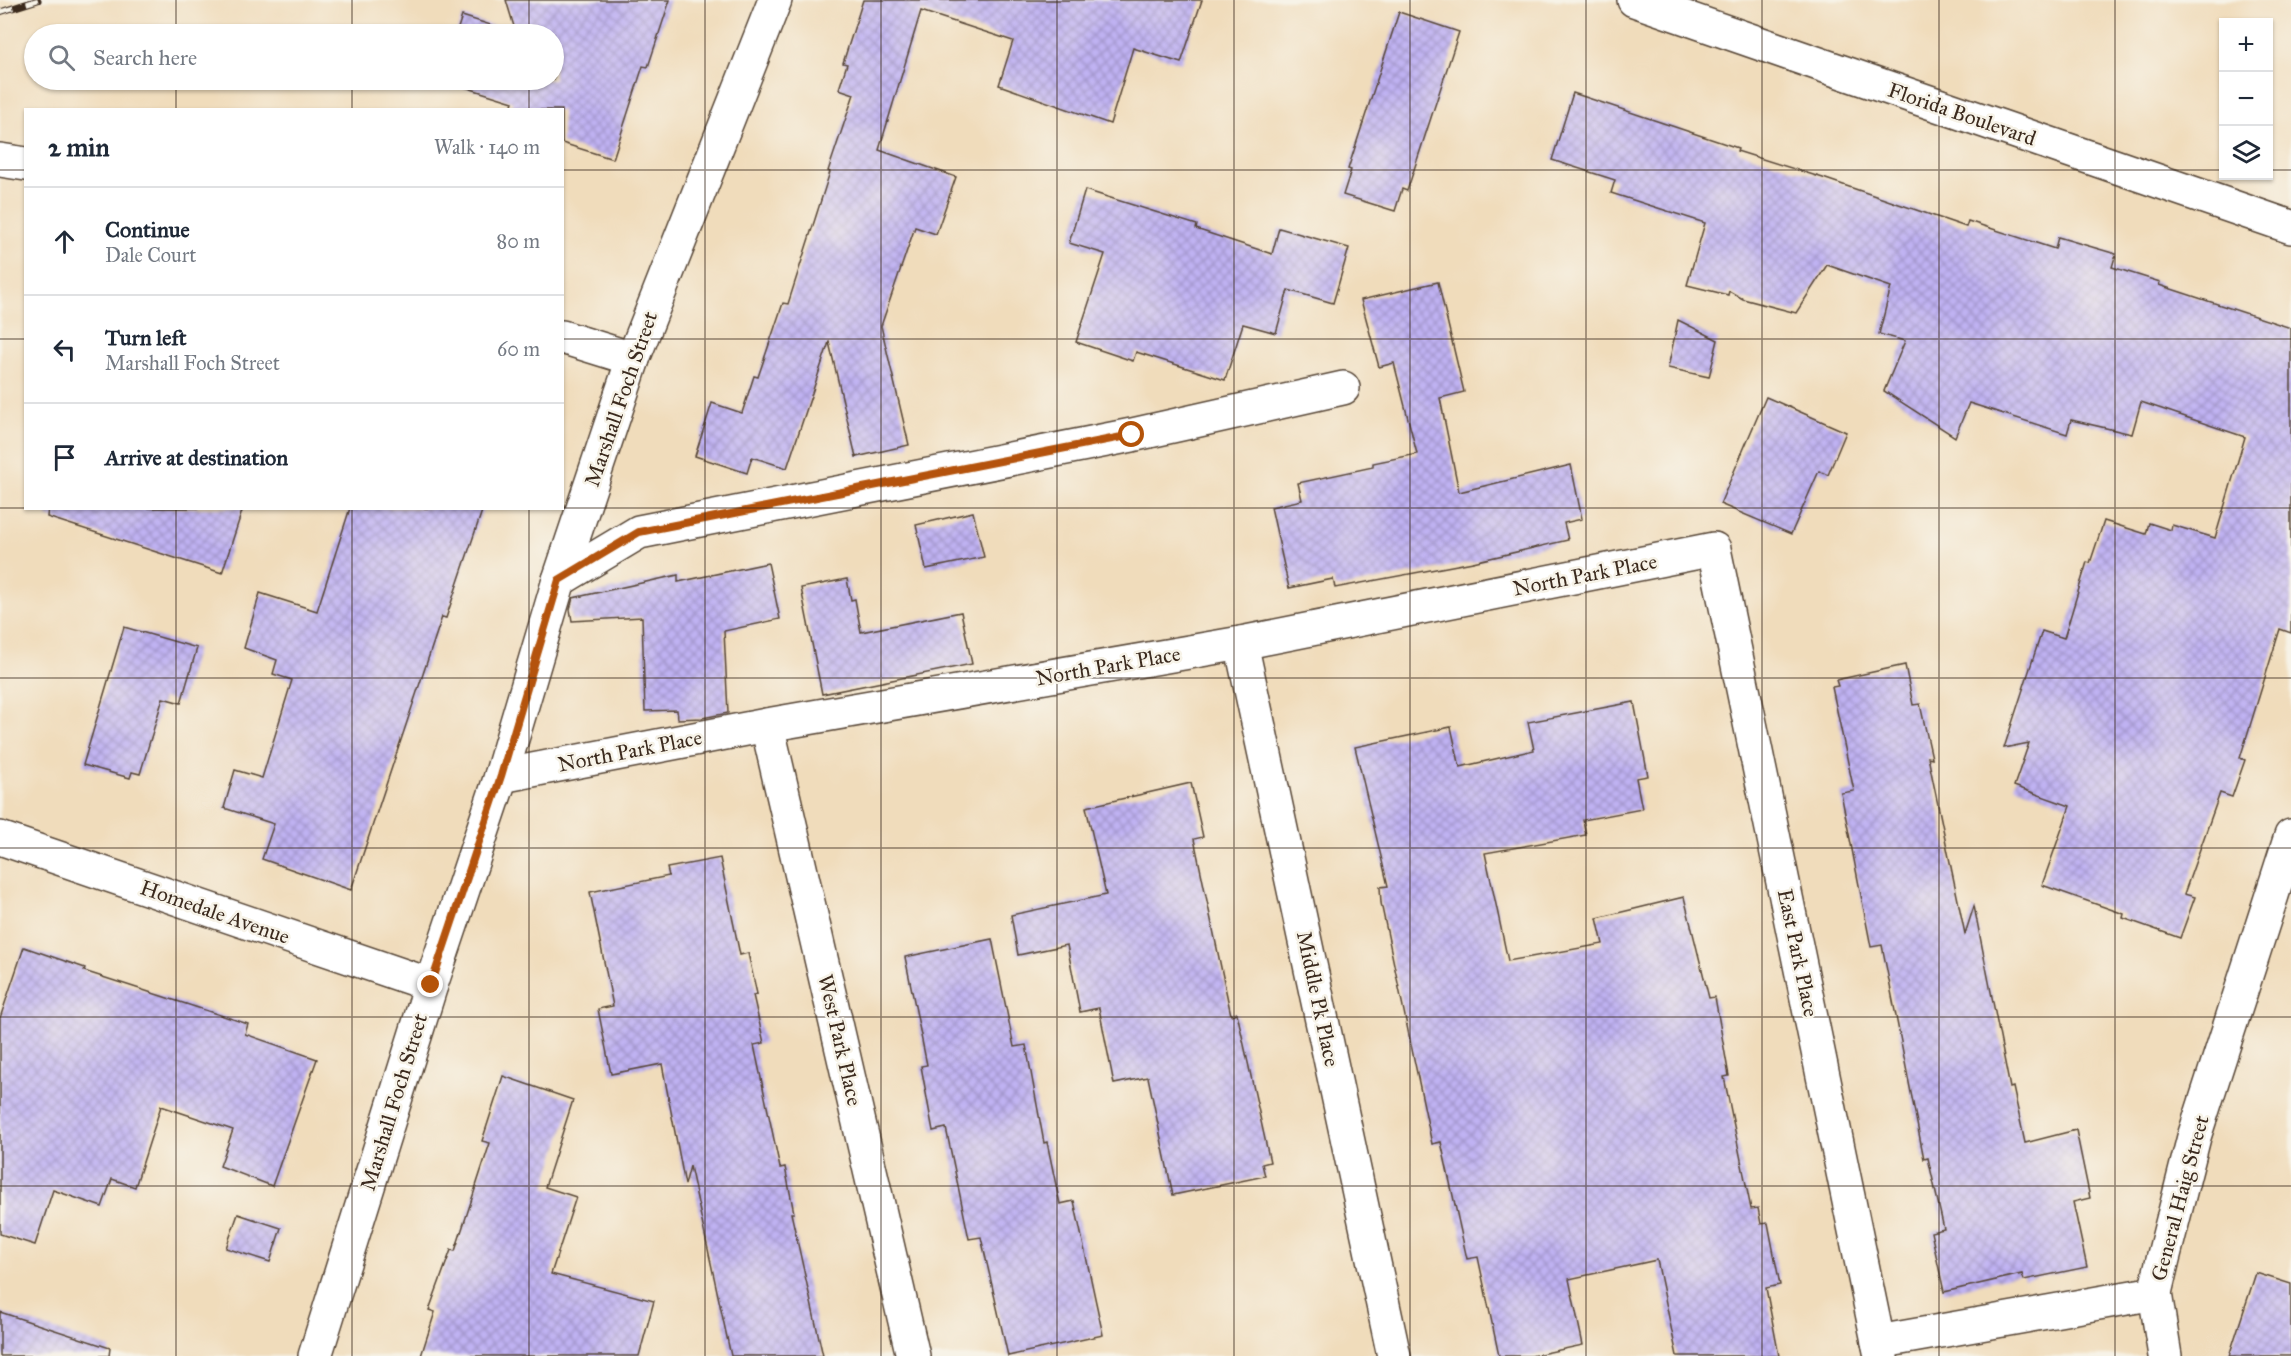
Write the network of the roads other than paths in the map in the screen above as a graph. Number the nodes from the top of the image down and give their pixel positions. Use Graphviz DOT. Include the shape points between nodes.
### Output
graph roads {
  1 [pos="776,0"];
  2 [pos="1634,0"];
  3 [pos="0,160"];
  4 [pos="24,164"];
  5 [pos="2291,227"];
  6 [pos="564,338"];
  7 [pos="633,359"];
  8 [pos="1343,388"];
  9 [pos="1714,549"];
  10 [pos="559,580"];
  11 [pos="1241,643"];
  12 [pos="767,725"];
  13 [pos="501,776"];
  14 [pos="2291,836"];
  15 [pos="0,838"];
  16 [pos="431,985"];
  17 [pos="2155,1293"];
  18 [pos="1880,1349"];
  19 [pos="315,1356"];
  20 [pos="913,1356"];
  21 [pos="1394,1356"];
  22 [pos="2165,1356"];
  1 -- 7 [label="street, Marshall Foch Street"];
  2 -- 5 [label="street, Florida Boulevard"];
  3 -- 4 [label="street"];
  6 -- 7 [label="street"];
  7 -- 10 [label="street, Marshall Foch Street"];
  8 -- 10 [label="street" via="1132,435 639,532"];
  9 -- 11 [label="street, North Park Place"];
  9 -- 18 [label="street, East Park Place"];
  10 -- 13 [label="street, Marshall Foch Street"];
  11 -- 12 [label="street, North Park Place"];
  11 -- 21 [label="street, Middle Pk Place"];
  12 -- 13 [label="street, North Park Place"];
  12 -- 20 [label="street, West Park Place"];
  13 -- 16 [label="street, Marshall Foch Street"];
  14 -- 17 [label="street, General Haig Street" via="2194,1137"];
  15 -- 16 [label="street, Homedale Avenue"];
  16 -- 19 [label="street, Marshall Foch Street"];
  17 -- 18 [label="street, General Haig Street"];
  17 -- 22 [label="street"];
}
